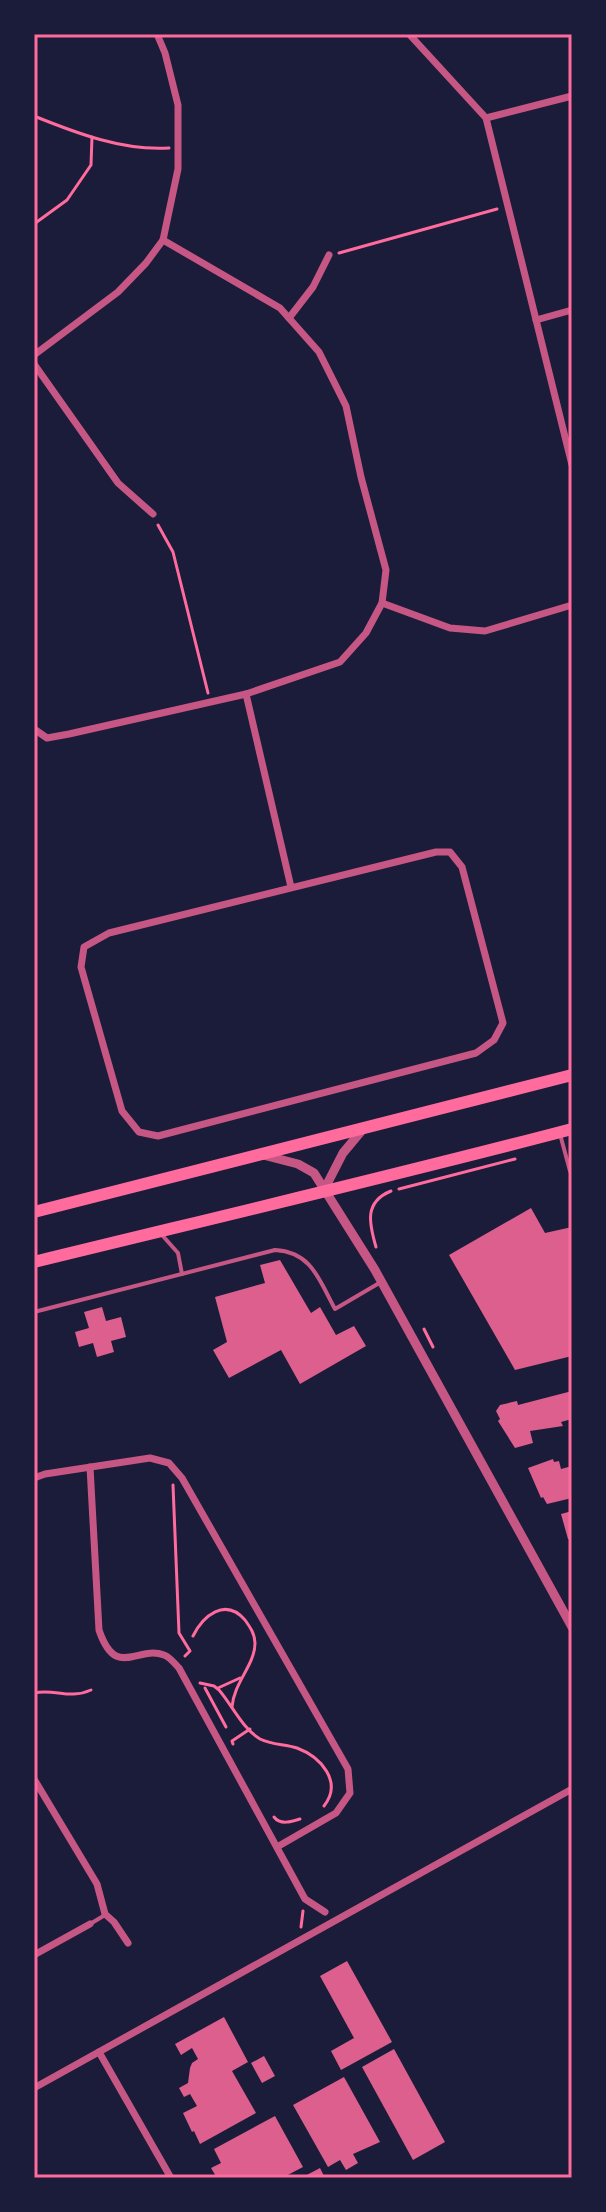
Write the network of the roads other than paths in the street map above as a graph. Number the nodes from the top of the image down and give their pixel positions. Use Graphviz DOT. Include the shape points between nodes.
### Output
graph roads {
  1 [pos="157,34"];
  2 [pos="409,34"];
  3 [pos="572,96"];
  4 [pos="486,118"];
  5 [pos="163,240"];
  6 [pos="329,255"];
  7 [pos="572,310"];
  8 [pos="289,318"];
  9 [pos="536,320"];
  10 [pos="34,355"];
  11 [pos="34,364"];
  12 [pos="572,465"];
  13 [pos="153,514"];
  14 [pos="382,603"];
  15 [pos="572,605"];
  16 [pos="246,694"];
  17 [pos="34,729"];
  18 [pos="291,887"];
  19 [pos="572,1075"];
  20 [pos="364,1128"];
  21 [pos="566,1130"];
  22 [pos="260,1155"];
  23 [pos="570,1171"];
  24 [pos="324,1190"];
  25 [pos="34,1213"];
  26 [pos="159,1231"];
  27 [pos="34,1262"];
  28 [pos="182,1274"];
  29 [pos="381,1282"];
  30 [pos="34,1312"];
  31 [pos="90,1467"];
  32 [pos="34,1469"];
  33 [pos="45,1474"];
  34 [pos="34,1478"];
  35 [pos="572,1627"];
  36 [pos="34,1779"];
  37 [pos="572,1789"];
  38 [pos="277,1847"];
  39 [pos="325,1912"];
  40 [pos="105,1914"];
  41 [pos="90,1924"];
  42 [pos="128,1943"];
  43 [pos="34,1955"];
  44 [pos="99,2052"];
  45 [pos="34,2088"];
  46 [pos="171,2178"];
  1 -- 5 [label="street" via="178,105 178,169"];
  2 -- 4 [label="street"];
  3 -- 4 [label="street"];
  4 -- 9 [label="street"];
  5 -- 8 [label="street"];
  5 -- 10 [label="street" via="118,292"];
  6 -- 8 [label="street"];
  7 -- 9 [label="street"];
  8 -- 14 [label="street" via="319,352 346,406 386,570"];
  9 -- 12 [label="street"];
  11 -- 13 [label="street" via="118,483"];
  14 -- 15 [label="street" via="450,628 485,631"];
  14 -- 16 [label="street" via="366,633 340,662"];
  16 -- 17 [label="street" via="47,738"];
  16 -- 18 [label="street"];
  18 -- 18 [label="street" via="450,852 462,867 503,1023 494,1040 476,1053 158,1136 139,1132 122,1111 81,967 84,947 109,933"];
  19 -- 20 [label="highway"];
  20 -- 22 [label="highway"];
  20 -- 24 [label="street" via="343,1153"];
  21 -- 23 [label="lane"];
  21 -- 24 [label="highway"];
  22 -- 24 [label="street" via="298,1164 314,1173"];
  22 -- 25 [label="highway"];
  24 -- 26 [label="highway"];
  24 -- 29 [label="street"];
  26 -- 27 [label="highway"];
  26 -- 28 [label="lane" via="178,1253"];
  28 -- 29 [label="lane" via="275,1250 291,1251 308,1261 335,1309"];
  28 -- 30 [label="lane"];
  29 -- 35 [label="street"];
  31 -- 33 [label="street"];
  31 -- 38 [label="street" via="99,1630 105,1646 119,1657 166,1655 179,1668"];
  31 -- 38 [label="street" via="150,1458 169,1463 182,1478 348,1769 350,1793 336,1813"];
  32 -- 33 [label="street"];
  33 -- 34 [label="street"];
  36 -- 40 [label="street" via="97,1884"];
  37 -- 44 [label="street"];
  38 -- 39 [label="street" via="305,1899"];
  40 -- 41 [label="lane"];
  40 -- 42 [label="street"];
  41 -- 43 [label="street"];
  44 -- 45 [label="street"];
  44 -- 46 [label="street"];
}
